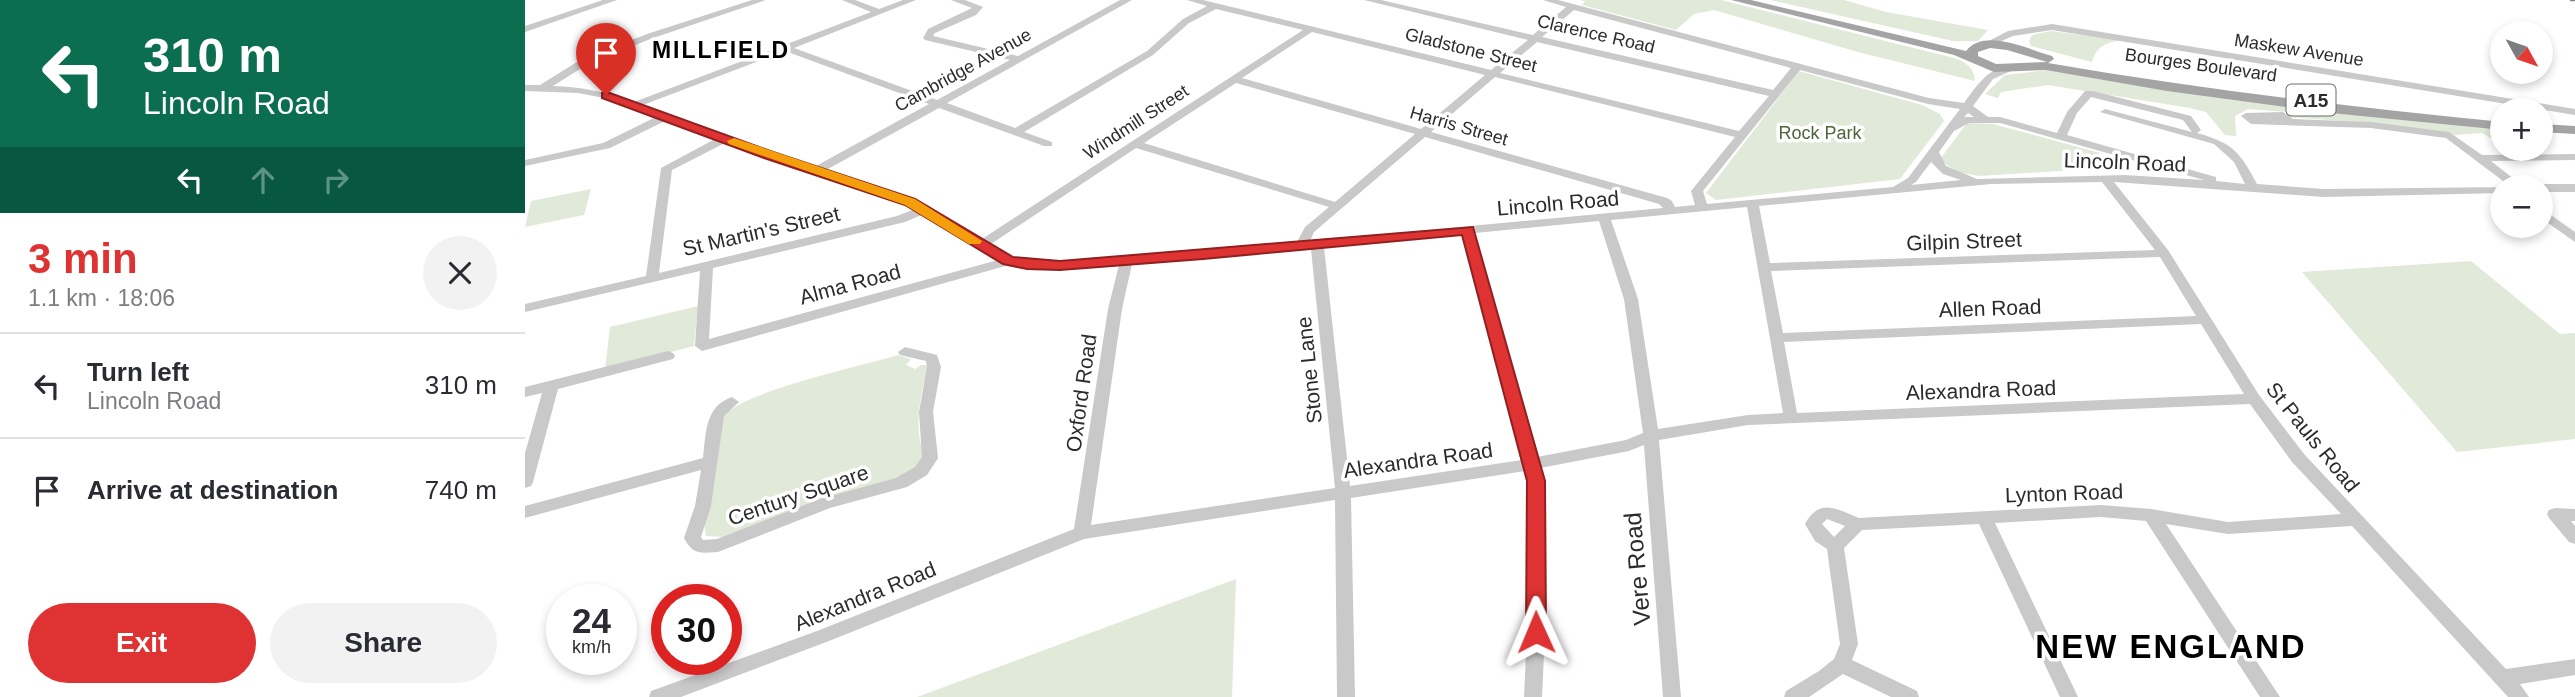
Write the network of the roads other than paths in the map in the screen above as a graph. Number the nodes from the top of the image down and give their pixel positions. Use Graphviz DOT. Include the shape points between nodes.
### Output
graph roads {
  1 [pos="612,0"];
  2 [pos="761,0"];
  3 [pos="847,0"];
  4 [pos="911,0"];
  5 [pos="956,0"];
  6 [pos="1127,0"];
  7 [pos="1192,0"];
  8 [pos="1249,0"];
  9 [pos="1369,0"];
  10 [pos="1548,0"];
  11 [pos="1737,0"];
  12 [pos="1757,0"];
  13 [pos="1214,6"];
  14 [pos="1573,6"];
  15 [pos="1232,10"];
  16 [pos="879,12"];
  17 [pos="525,29"];
  18 [pos="1311,29"];
  19 [pos="2018,32"];
  20 [pos="1535,38"];
  21 [pos="1985,45"];
  22 [pos="785,48"];
  23 [pos="2019,50"];
  24 [pos="1018,59"];
  25 [pos="1975,60"];
  26 [pos="2023,66"];
  27 [pos="2007,69"];
  28 [pos="2085,70"];
  29 [pos="1794,71"];
  30 [pos="1494,74"];
  31 [pos="2120,76"];
  32 [pos="1233,79"];
  33 [pos="1986,82"];
  34 [pos="525,88"];
  35 [pos="542,89"];
  36 [pos="1775,94"];
  37 [pos="1928,101"];
  38 [pos="940,102"];
  39 [pos="634,105"];
  40 [pos="1967,107"];
  41 [pos="2105,112"];
  42 [pos="2575,112"];
  43 [pos="666,116"];
  44 [pos="1984,118"];
  45 [pos="2490,119"];
  46 [pos="2288,120"];
  47 [pos="2553,123"];
  48 [pos="2575,124"];
  49 [pos="2490,125"];
  50 [pos="1950,129"];
  51 [pos="2553,129"];
  52 [pos="2196,130"];
  53 [pos="2575,131"];
  54 [pos="1016,132"];
  55 [pos="1422,134"];
  56 [pos="1741,135"];
  57 [pos="2060,136"];
  58 [pos="726,138"];
  59 [pos="2234,143"];
  60 [pos="1048,144"];
  61 [pos="1134,144"];
  62 [pos="1933,152"];
  63 [pos="2575,157"];
  64 [pos="2482,158"];
  65 [pos="2244,160"];
  66 [pos="525,163"];
  67 [pos="2166,166"];
  68 [pos="816,171"];
  69 [pos="2503,175"];
  70 [pos="2105,178"];
  71 [pos="1991,181"];
  72 [pos="2167,181"];
  73 [pos="2248,188"];
  74 [pos="2553,188"];
  75 [pos="2575,188"];
  76 [pos="1894,189"];
  77 [pos="2490,189"];
  78 [pos="1753,205"];
  79 [pos="1337,206"];
  80 [pos="925,209"];
  81 [pos="1702,209"];
  82 [pos="1670,212"];
  83 [pos="2553,221"];
  84 [pos="1606,224"];
  85 [pos="1468,230"];
  86 [pos="2575,238"];
  87 [pos="981,245"];
  88 [pos="1309,245"];
  89 [pos="2164,253"];
  90 [pos="1127,260"];
  91 [pos="1009,261"];
  92 [pos="707,265"];
  93 [pos="1766,267"];
  94 [pos="645,280"];
  95 [pos="525,308"];
  96 [pos="2205,320"];
  97 [pos="1777,338"];
  98 [pos="905,352"];
  99 [pos="667,356"];
  100 [pos="551,386"];
  101 [pos="527,392"];
  102 [pos="2254,400"];
  103 [pos="732,402"];
  104 [pos="1791,419"];
  105 [pos="1651,436"];
  106 [pos="711,461"];
  107 [pos="1533,464"];
  108 [pos="525,482"];
  109 [pos="1343,492"];
  110 [pos="525,512"];
  111 [pos="2575,515"];
  112 [pos="2151,516"];
  113 [pos="1985,519"];
  114 [pos="2354,520"];
  115 [pos="1858,524"];
  116 [pos="1082,533"];
  117 [pos="2575,537"];
  118 [pos="1835,546"];
  119 [pos="1841,664"];
  120 [pos="2575,667"];
  121 [pos="2504,678"];
  122 [pos="658,697"];
  123 [pos="1346,697"];
  124 [pos="1533,697"];
  125 [pos="1672,697"];
  126 [pos="1793,697"];
  127 [pos="1910,697"];
  128 [pos="2069,697"];
  129 [pos="2271,697"];
  130 [pos="2520,697"];
  1 -- 17 [label="street"];
  2 -- 35 [label="street" via="584,62"];
  3 -- 16 [label="street"];
  4 -- 16 [label="street"];
  5 -- 24 [label="street" via="978,7 931,31 928,38"];
  6 -- 24 [label="street, Cambridge Avenue"];
  7 -- 13 [label="street, Gladstone Street"];
  8 -- 15 [label="street"];
  9 -- 20 [label="street, Clarence Road"];
  10 -- 14 [label="street"];
  11 -- 25 [label="main road"];
  12 -- 21 [label="main road" via="1880,30 1952,44"];
  13 -- 15 [label="street, Gladstone Street"];
  13 -- 54 [label="street" via="1186,22 1150,53"];
  14 -- 20 [label="street"];
  14 -- 29 [label="street"];
  15 -- 18 [label="street, Gladstone Street"];
  16 -- 22 [label="street"];
  18 -- 30 [label="street, Gladstone Street"];
  18 -- 32 [label="street, Windmill Street"];
  19 -- 21 [label="street, Maskew Avenue"];
  19 -- 23 [label="street"];
  19 -- 42 [label="street, Maskew Avenue" via="2052,27 2074,30"];
  20 -- 30 [label="street"];
  20 -- 36 [label="street, Clarence Road"];
  21 -- 23 [label="main road, Bourges Boulevard"];
  21 -- 25 [label="main road" via="1972,50"];
  22 -- 38 [label="street"];
  22 -- 39 [label="street"];
  23 -- 26 [label="main road" via="2027,60"];
  23 -- 28 [label="main road, Bourges Boulevard / A15"];
  24 -- 38 [label="street, Cambridge Avenue"];
  25 -- 27 [label="main road"];
  25 -- 33 [label="street"];
  26 -- 27 [label="main road, Bourges Boulevard"];
  26 -- 28 [label="main road, Bourges Boulevard / A15"];
  27 -- 33 [label="street"];
  28 -- 31 [label="main road, Bourges Boulevard / A15"];
  29 -- 36 [label="street"];
  29 -- 37 [label="street"];
  30 -- 55 [label="street"];
  30 -- 56 [label="street, Gladstone Street"];
  31 -- 45 [label="main road, Bourges Boulevard / A15"];
  31 -- 49 [label="main road, Bourges Boulevard / A15" via="2331,109"];
  32 -- 55 [label="street, Harris Street"];
  32 -- 61 [label="street, Windmill Street"];
  33 -- 40 [label="street"];
  34 -- 35 [label="street, Lincoln Road"];
  35 -- 39 [label="street, Lincoln Road" via="577,90"];
  36 -- 56 [label="street"];
  37 -- 40 [label="street"];
  37 -- 50 [label="street" via="1950,116"];
  38 -- 54 [label="street"];
  38 -- 68 [label="street, Cambridge Avenue"];
  39 -- 43 [label="street, Lincoln Road"];
  40 -- 44 [label="street"];
  40 -- 50 [label="street"];
  41 -- 65 [label="street" via="2218,142"];
  43 -- 58 [label="street, Lincoln Road"];
  43 -- 66 [label="street" via="606,146"];
  44 -- 50 [label="street"];
  44 -- 57 [label="street"];
  46 -- 64 [label="street" via="2449,135"];
  47 -- 48 [label="main road"];
  50 -- 62 [label="street"];
  51 -- 53 [label="main road"];
  52 -- 57 [label="street" via="2187,118 2089,93"];
  54 -- 60 [label="street"];
  55 -- 79 [label="street"];
  55 -- 82 [label="street, Harris Street" via="1663,201"];
  56 -- 81 [label="street" via="1697,191"];
  57 -- 67 [label="street"];
  58 -- 68 [label="street, Lincoln Road"];
  58 -- 94 [label="street" via="667,168"];
  59 -- 65 [label="street"];
  61 -- 79 [label="street"];
  61 -- 87 [label="street, Windmill Street"];
  62 -- 71 [label="street" via="1946,171"];
  62 -- 76 [label="street" via="1912,180"];
  63 -- 64 [label="street"];
  64 -- 69 [label="street"];
  65 -- 73 [label="street"];
  67 -- 72 [label="street" via="2174,173"];
  67 -- 73 [label="street"];
  68 -- 80 [label="street, Lincoln Road"];
  70 -- 71 [label="street, Lincoln Road"];
  70 -- 72 [label="street, Lincoln Road"];
  70 -- 89 [label="street, St Pauls Road"];
  71 -- 76 [label="street, Lincoln Road"];
  72 -- 73 [label="street, Lincoln Road"];
  73 -- 77 [label="street, Lincoln Road" via="2324,192"];
  74 -- 75 [label="street"];
  76 -- 78 [label="street, Lincoln Road"];
  78 -- 81 [label="street, Lincoln Road"];
  78 -- 93 [label="street"];
  79 -- 88 [label="street" via="1309,230"];
  80 -- 87 [label="street, Lincoln Road"];
  80 -- 92 [label="street, St Martin's Street" via="901,219"];
  81 -- 82 [label="street, Lincoln Road"];
  82 -- 84 [label="street, Lincoln Road"];
  83 -- 86 [label="street"];
  84 -- 85 [label="street, Lincoln Road"];
  84 -- 105 [label="street, Vere Road" via="1631,299"];
  85 -- 88 [label="street, Lincoln Road"];
  85 -- 107 [label="street"];
  87 -- 91 [label="street, Lincoln Road"];
  88 -- 90 [label="street, Lincoln Road"];
  88 -- 109 [label="street, Stone Lane"];
  89 -- 93 [label="street, Gilpin Street"];
  89 -- 96 [label="street, St Pauls Road"];
  90 -- 91 [label="street, Lincoln Road" via="1060,265"];
  90 -- 116 [label="street, Oxford Road" via="1115,309"];
  91 -- 92 [label="street, Alma Road" via="702,346"];
  92 -- 94 [label="street, St Martin's Street"];
  93 -- 97 [label="street"];
  94 -- 95 [label="street, St Martin's Street" via="563,305"];
  96 -- 97 [label="street, Allen Road"];
  96 -- 102 [label="street, St Pauls Road"];
  97 -- 104 [label="street"];
  98 -- 106 [label="street, Century Square" via="932,358 934,367 926,412 930,458 921,471 901,483 826,503 718,545 699,547 692,538"];
  99 -- 100 [label="street" via="629,360"];
  100 -- 101 [label="street"];
  100 -- 108 [label="street"];
  102 -- 104 [label="street, Alexandra Road"];
  102 -- 114 [label="street, St Pauls Road"];
  103 -- 106 [label="street, Century Square" via="717,414"];
  104 -- 105 [label="street, Alexandra Road" via="1748,420"];
  105 -- 107 [label="street, Alexandra Road" via="1629,445"];
  105 -- 125 [label="street, Vere Road"];
  106 -- 110 [label="street"];
  107 -- 109 [label="street, Alexandra Road"];
  107 -- 124 [label="street"];
  109 -- 116 [label="street, Alexandra Road"];
  109 -- 123 [label="street, Stone Lane"];
  111 -- 117 [label="street" via="2555,514"];
  112 -- 113 [label="street, Lynton Road" via="2101,511"];
  112 -- 114 [label="street, Lynton Road" via="2228,528"];
  112 -- 129 [label="street"];
  113 -- 115 [label="street, Lynton Road"];
  113 -- 128 [label="street"];
  114 -- 121 [label="street, St Pauls Road"];
  115 -- 118 [label="street"];
  115 -- 118 [label="street, Lynton Road" via="1827,512 1818,516 1813,524"];
  116 -- 122 [label="street, Alexandra Road"];
  118 -- 119 [label="street" via="1849,644"];
  119 -- 126 [label="street"];
  119 -- 127 [label="street"];
  120 -- 121 [label="street"];
  121 -- 130 [label="street, St Pauls Road"];
}
